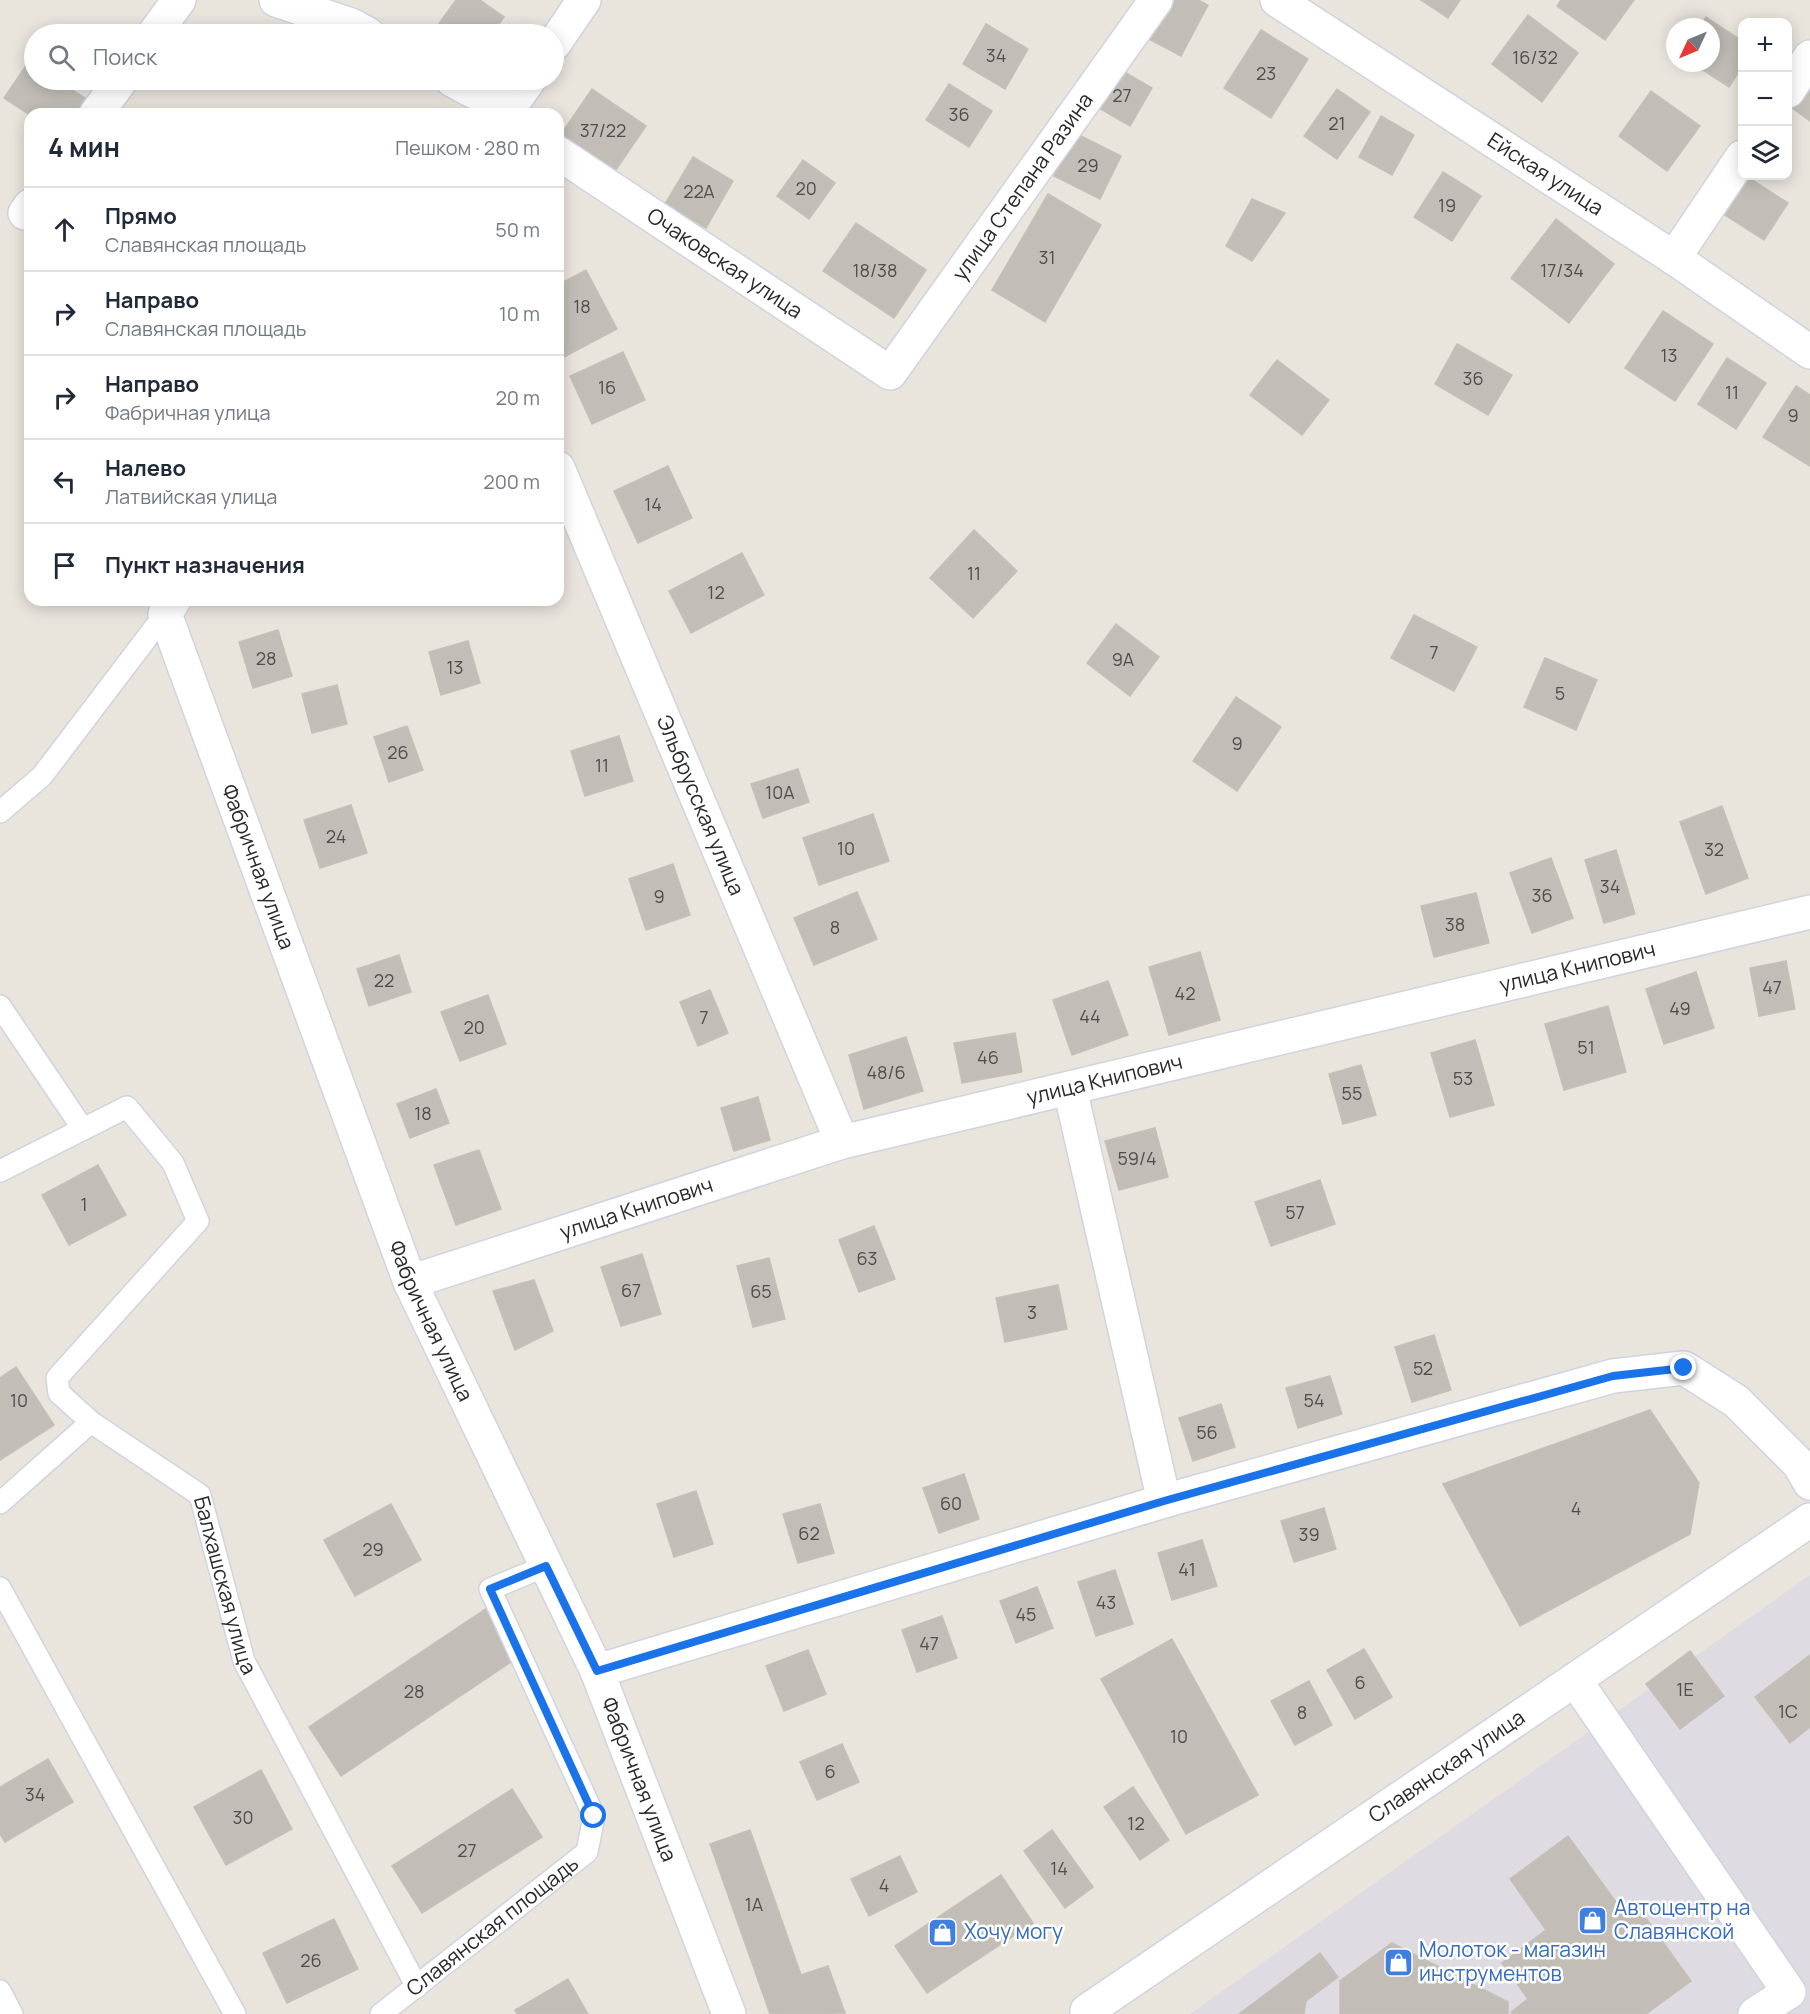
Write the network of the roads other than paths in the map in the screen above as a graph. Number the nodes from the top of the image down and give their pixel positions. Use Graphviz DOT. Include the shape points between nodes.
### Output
graph roads {
  1 [pos="179,0"];
  2 [pos="276,0"];
  3 [pos="584,0"];
  4 [pos="1156,0"];
  5 [pos="1277,0"];
  6 [pos="161,24"];
  7 [pos="348,24"];
  8 [pos="564,29"];
  9 [pos="1810,57"];
  10 [pos="1792,85"];
  11 [pos="114,90"];
  12 [pos="470,90"];
  13 [pos="523,90"];
  14 [pos="100,108"];
  15 [pos="502,108"];
  16 [pos="512,108"];
  17 [pos="564,157"];
  18 [pos="1738,164"];
  19 [pos="1674,258"];
  20 [pos="1810,352"];
  21 [pos="890,373"];
  22 [pos="564,482"];
  23 [pos="169,607"];
  24 [pos="0,812"];
  25 [pos="1810,912"];
  26 [pos="0,1006"];
  27 [pos="1070,1089"];
  28 [pos="83,1130"];
  29 [pos="842,1142"];
  30 [pos="0,1171"];
  31 [pos="410,1282"];
  32 [pos="91,1422"];
  33 [pos="1810,1483"];
  34 [pos="1164,1501"];
  35 [pos="0,1503"];
  36 [pos="1810,1520"];
  37 [pos="546,1566"];
  38 [pos="0,1588"];
  39 [pos="597,1671"];
  40 [pos="1575,1680"];
  41 [pos="417,1987"];
  42 [pos="0,1991"];
  43 [pos="1787,2003"];
  44 [pos="1085,2013"];
  45 [pos="12,2014"];
  46 [pos="235,2014"];
  47 [pos="381,2014"];
  48 [pos="729,2014"];
  49 [pos="1755,2014"];
  1 -- 6 [label="street"];
  2 -- 7 [label="street"];
  3 -- 8 [label="street"];
  4 -- 21 [label="street, улица Степана Разина"];
  5 -- 19 [label="street, Ейская улица"];
  9 -- 10 [label="street"];
  11 -- 14 [label="street"];
  12 -- 15 [label="street"];
  13 -- 16 [label="street"];
  17 -- 21 [label="street, Очаковская улица"];
  18 -- 19 [label="street"];
  19 -- 20 [label="street, Ейская улица"];
  22 -- 29 [label="street, Эльбрусская улица"];
  23 -- 24 [label="lane" via="42,776"];
  23 -- 31 [label="street, Фабричная улица"];
  25 -- 27 [label="street, улица Книпович"];
  26 -- 28 [label="lane"];
  27 -- 29 [label="street, улица Книпович"];
  27 -- 34 [label="street"];
  28 -- 30 [label="lane, Балхашская улица"];
  28 -- 32 [label="lane, Балхашская улица" via="128,1107 173,1163 198,1221 57,1378 59,1392"];
  29 -- 31 [label="street, улица Книпович"];
  31 -- 37 [label="street, Фабричная улица"];
  32 -- 35 [label="lane"];
  32 -- 41 [label="lane, Балхашская улица" via="200,1495 244,1661"];
  33 -- 34 [label="street" via="1799,1464 1736,1401 1684,1368 1613,1376"];
  34 -- 39 [label="street"];
  36 -- 40 [label="street, Славянская улица"];
  37 -- 39 [label="street, Фабричная улица"];
  37 -- 41 [label="lane, Славянская площадь" via="490,1589 594,1816 587,1852"];
  38 -- 46 [label="lane"];
  39 -- 48 [label="street, Фабричная улица"];
  40 -- 43 [label="street"];
  40 -- 44 [label="street, Славянская улица"];
  41 -- 47 [label="lane, Славянская площадь"];
  42 -- 45 [label="lane"];
  43 -- 49 [label="street"];
}
